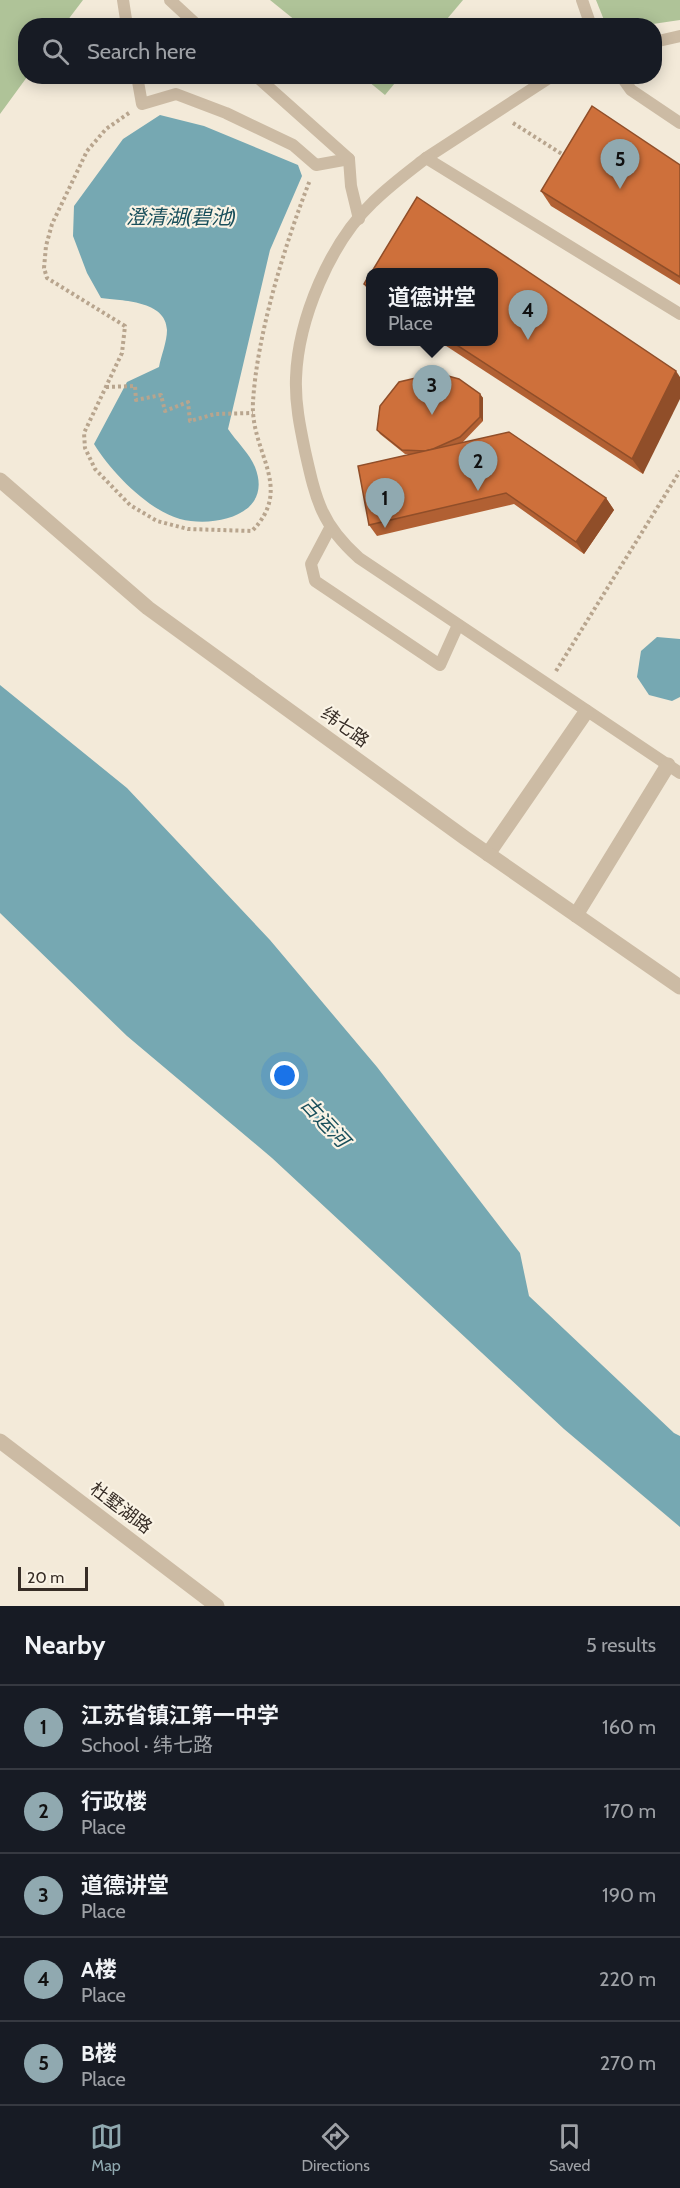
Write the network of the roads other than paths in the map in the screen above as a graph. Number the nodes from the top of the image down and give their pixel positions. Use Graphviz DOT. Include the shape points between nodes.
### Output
graph roads {
  1 [pos="123,0"];
  2 [pos="170,0"];
  3 [pos="582,0"];
  4 [pos="126,18"];
  5 [pos="189,18"];
  6 [pos="588,18"];
  7 [pos="680,36"];
  8 [pos="662,40"];
  9 [pos="138,84"];
  10 [pos="265,84"];
  11 [pos="539,84"];
  12 [pos="627,84"];
  13 [pos="680,123"];
  14 [pos="426,158"];
  15 [pos="349,159"];
  16 [pos="359,219"];
  17 [pos="680,314"];
  18 [pos="0,480"];
  19 [pos="330,528"];
  20 [pos="458,625"];
  21 [pos="586,712"];
  22 [pos="674,769"];
  23 [pos="488,854"];
  24 [pos="576,915"];
  25 [pos="680,987"];
  26 [pos="0,1441"];
  27 [pos="217,1606"];
  1 -- 4 [label="lane"];
  2 -- 5 [label="lane"];
  3 -- 6 [label="lane"];
  7 -- 8 [label="lane"];
  9 -- 15 [label="lane" via="142,104 176,94 293,145 316,165"];
  10 -- 15 [label="lane"];
  11 -- 14 [label="lane"];
  12 -- 13 [label="lane"];
  14 -- 16 [label="lane" via="372,203"];
  14 -- 17 [label="lane"];
  15 -- 16 [label="lane"];
  16 -- 19 [label="lane" via="328,262 314,296 296,378 310,473"];
  18 -- 23 [label="street, 纬七路" via="148,608"];
  19 -- 20 [label="lane" via="359,558"];
  19 -- 20 [label="lane" via="311,564 315,581 440,665"];
  20 -- 21 [label="lane"];
  21 -- 22 [label="lane"];
  21 -- 23 [label="street"];
  22 -- 24 [label="street"];
  23 -- 24 [label="street, 纬七路"];
  24 -- 25 [label="street, 纬七路"];
  26 -- 27 [label="street, 杜墅湖路"];
}
